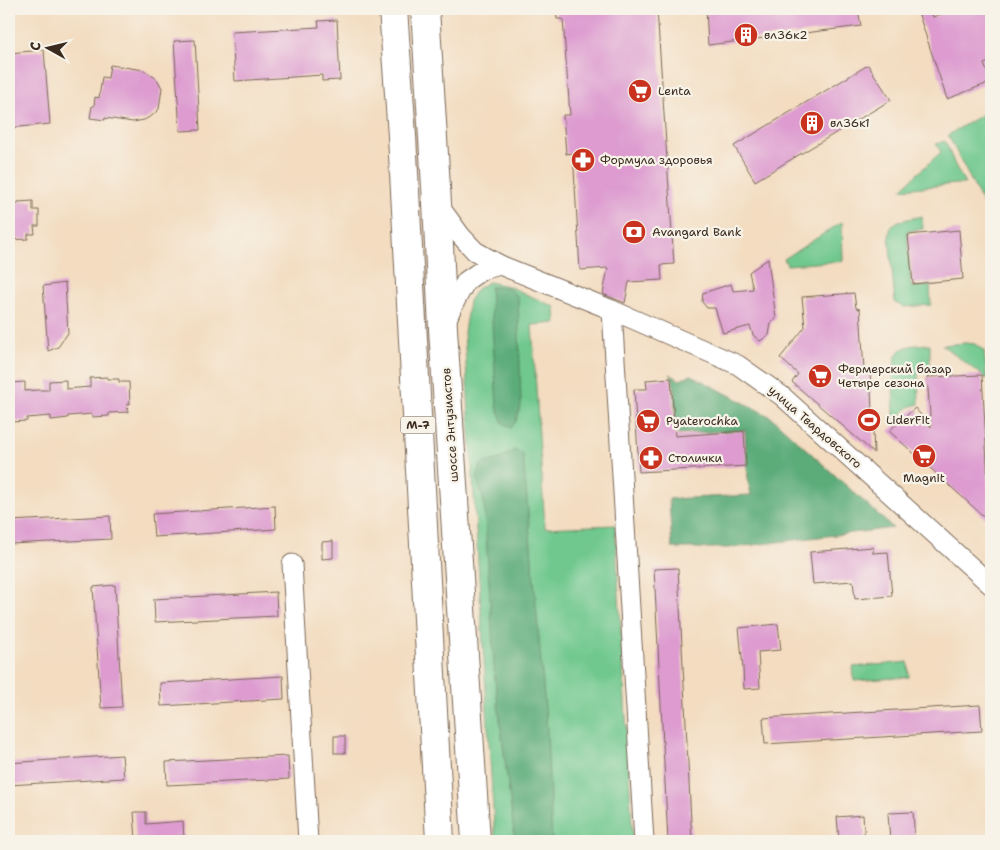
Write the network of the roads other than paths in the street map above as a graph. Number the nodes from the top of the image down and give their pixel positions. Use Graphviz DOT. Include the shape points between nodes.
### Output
graph roads {
  1 [pos="393,9"];
  2 [pos="425,9"];
  3 [pos="437,203"];
  4 [pos="500,265"];
  5 [pos="612,310"];
  6 [pos="443,329"];
  7 [pos="292,564"];
  8 [pos="991,586"];
  9 [pos="308,841"];
  10 [pos="440,841"];
  11 [pos="476,841"];
  12 [pos="644,841"];
  1 -- 10 [label="highway, М-7"];
  2 -- 3 [label="highway, шоссе Энтузиастов / М-7"];
  3 -- 4 [label="street, улица Твардовского" via="475,251"];
  3 -- 6 [label="highway, шоссе Энтузиастов / М-7"];
  4 -- 5 [label="street, улица Твардовского"];
  4 -- 6 [label="street" via="482,270 466,281"];
  5 -- 8 [label="street, улица Твардовского" via="738,365 782,396"];
  5 -- 12 [label="street"];
  6 -- 11 [label="highway, шоссе Энтузиастов / М-7"];
  7 -- 9 [label="street"];
}
